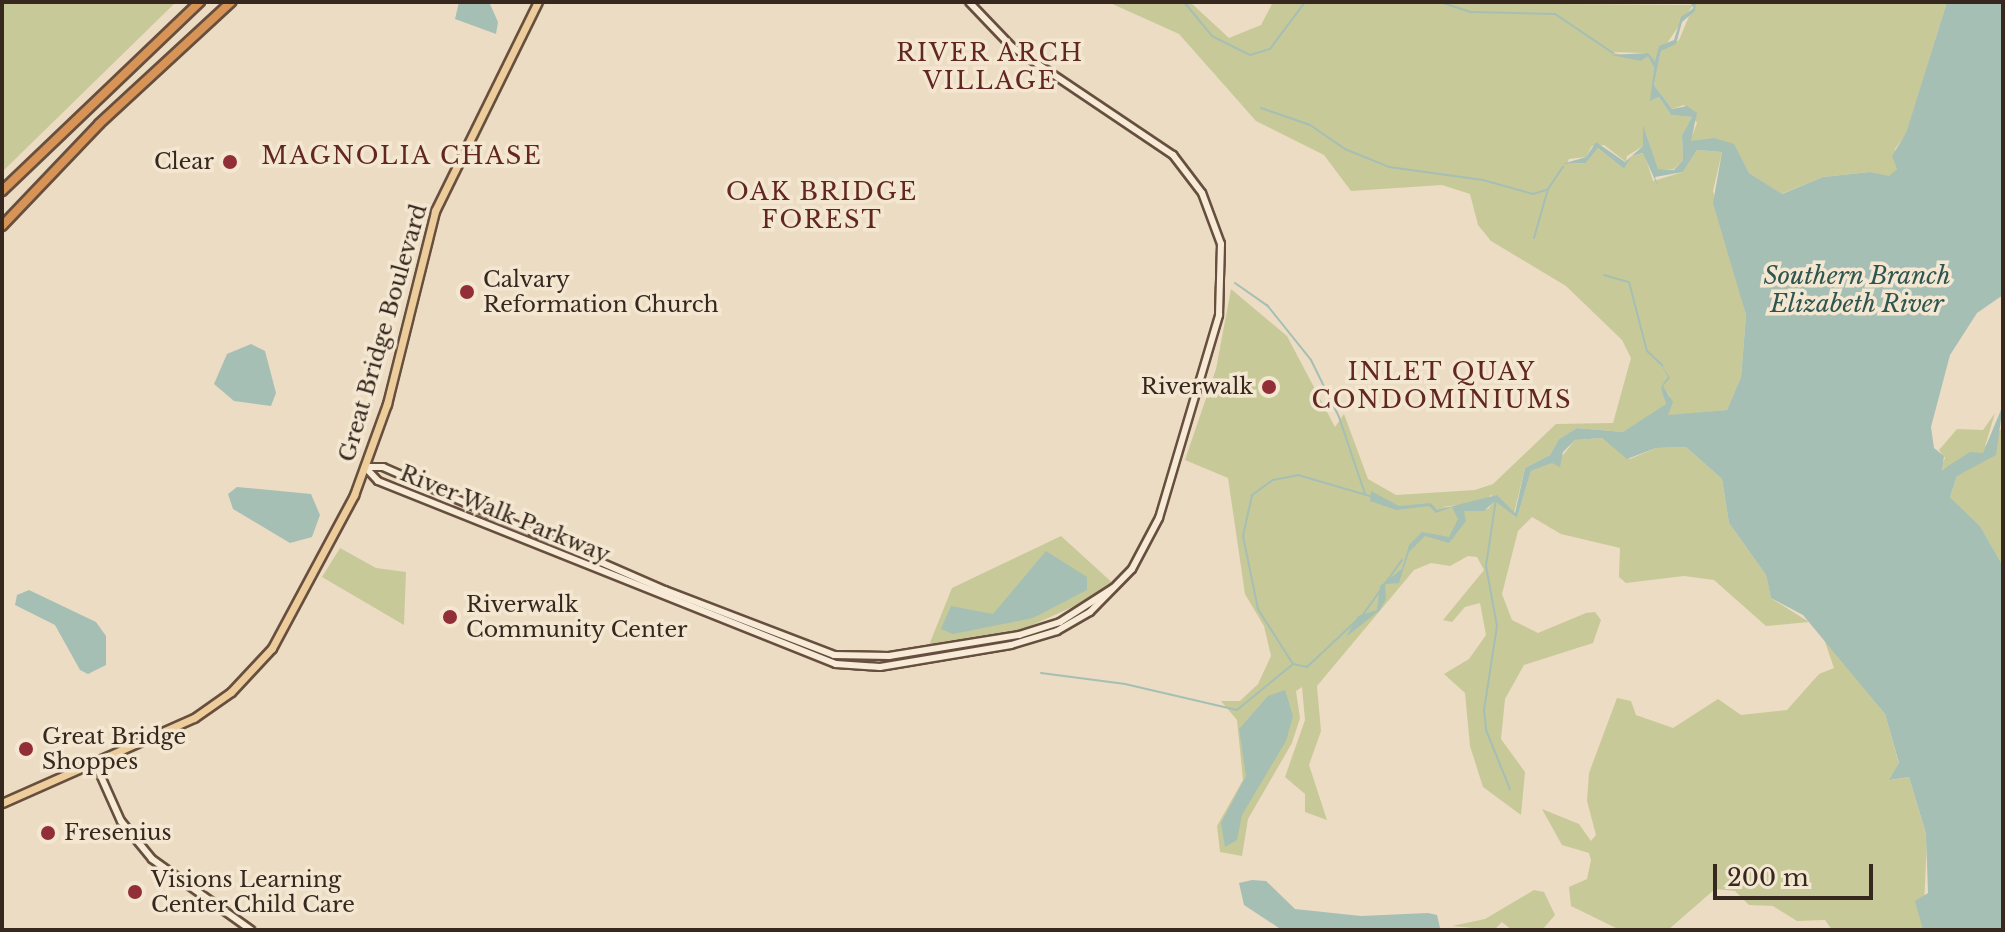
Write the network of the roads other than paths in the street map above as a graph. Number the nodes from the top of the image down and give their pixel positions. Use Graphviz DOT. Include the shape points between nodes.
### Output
graph roads {
  1 [pos="200,2"];
  2 [pos="231,2"];
  3 [pos="538,2"];
  4 [pos="969,2"];
  5 [pos="2,191"];
  6 [pos="2,226"];
  7 [pos="365,467"];
  8 [pos="1117,587"];
  9 [pos="95,763"];
  10 [pos="2,803"];
  11 [pos="251,930"];
  1 -- 5 [label="highway"];
  2 -- 6 [label="highway" via="99,124"];
  3 -- 7 [label="main road, Great Bridge Boulevard" via="435,211"];
  4 -- 8 [label="street, River Walk Parkway" via="1012,47 1167,150 1196,183 1216,226 1224,278 1218,319 1155,529"];
  7 -- 8 [label="street, River Walk Parkway" via="383,467 665,590 847,657 889,656 1039,630"];
  7 -- 8 [label="street, River Walk Parkway" via="392,487 836,664 888,666 1029,641 1080,619"];
  7 -- 9 [label="main road, Great Bridge Boulevard" via="287,622 246,679 194,718"];
  9 -- 10 [label="main road, Great Bridge Boulevard"];
  9 -- 11 [label="street" via="121,821 143,850"];
}
